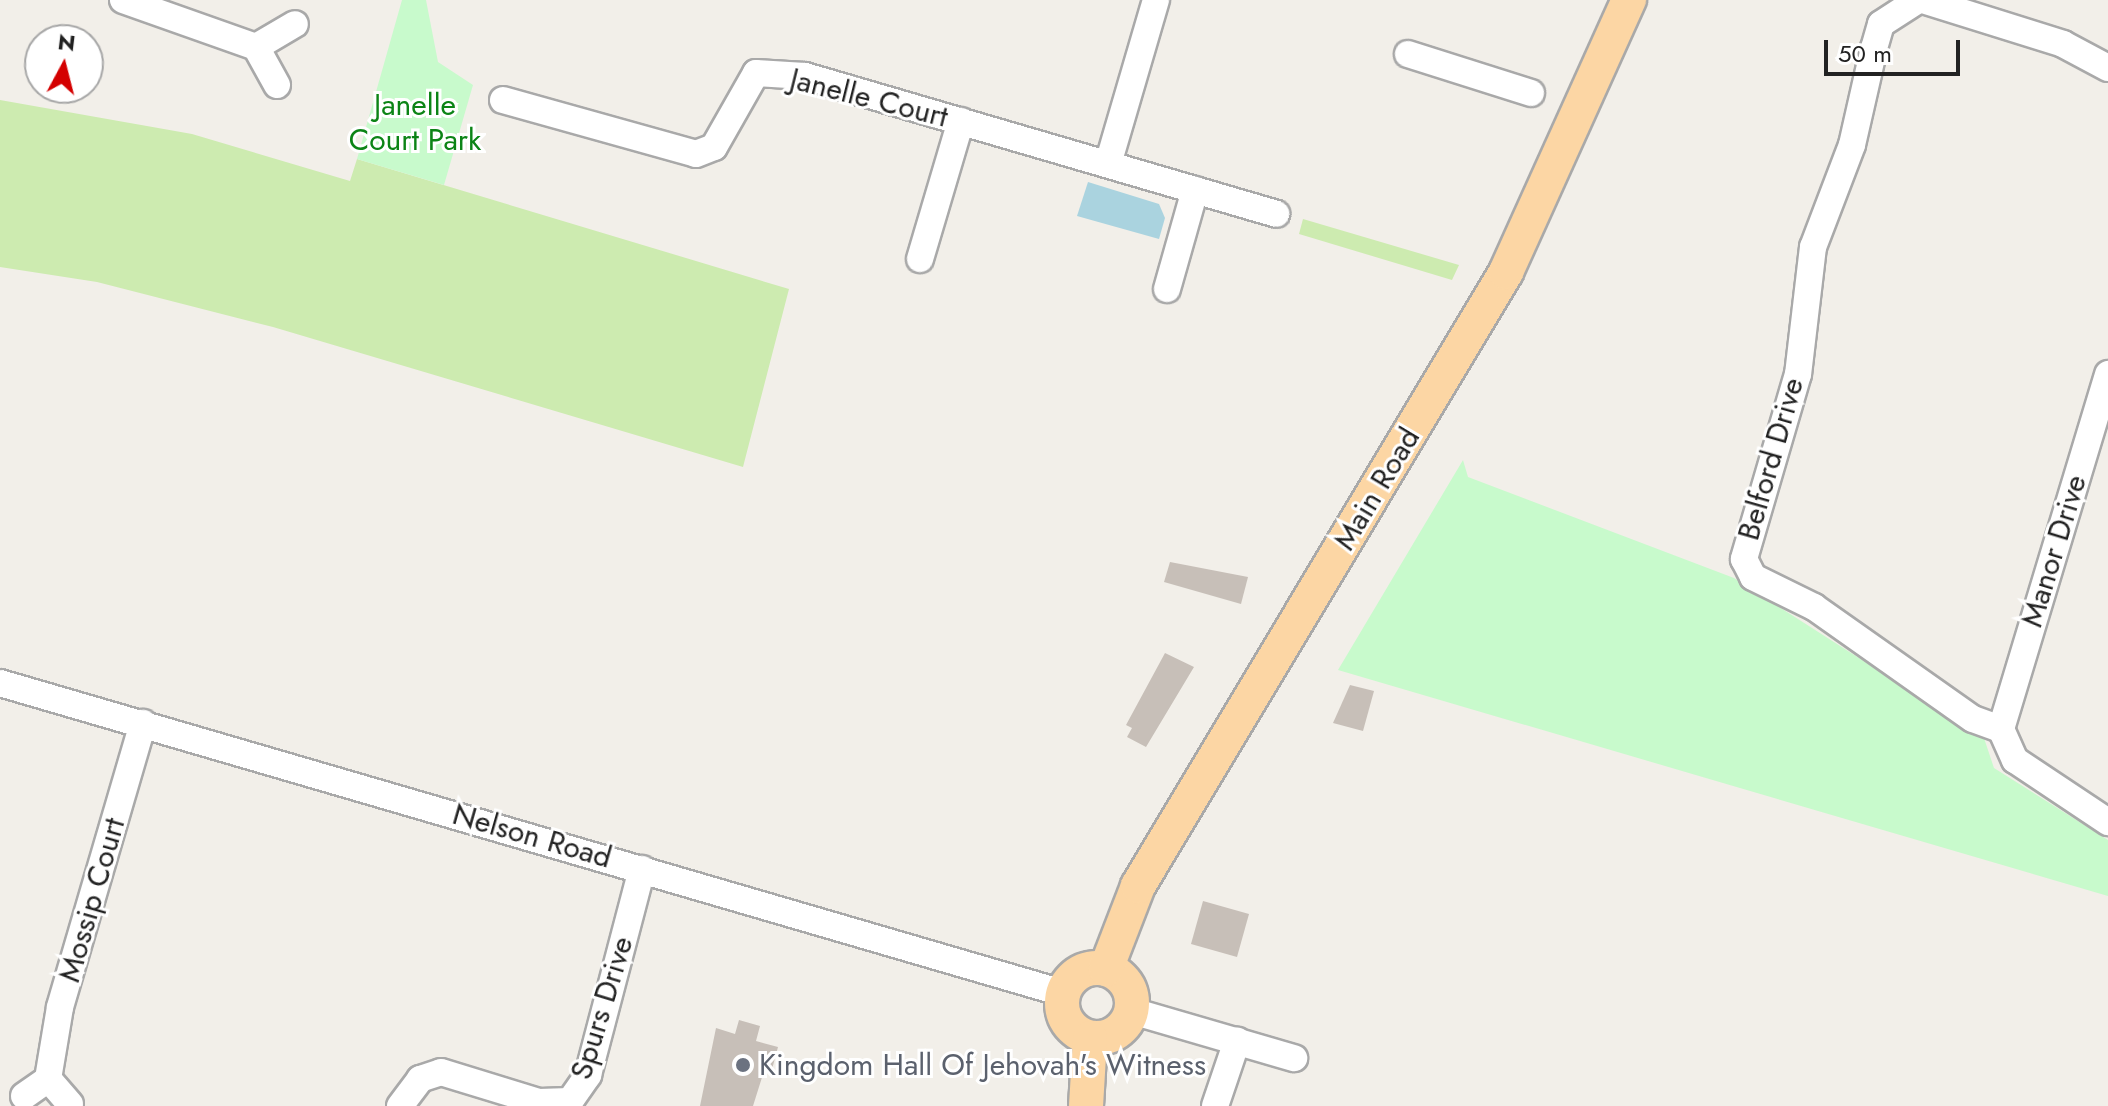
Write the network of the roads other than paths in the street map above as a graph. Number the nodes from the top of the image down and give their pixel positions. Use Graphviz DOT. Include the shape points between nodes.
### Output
graph roads {
  1 [pos="123,0"];
  2 [pos="1156,0"];
  3 [pos="1629,0"];
  4 [pos="1921,0"];
  5 [pos="295,24"];
  6 [pos="256,47"];
  7 [pos="1408,54"];
  8 [pos="2108,68"];
  9 [pos="277,85"];
  10 [pos="1531,93"];
  11 [pos="503,100"];
  12 [pos="961,121"];
  13 [pos="1108,164"];
  14 [pos="1195,190"];
  15 [pos="1276,214"];
  16 [pos="920,259"];
  17 [pos="1167,289"];
  18 [pos="2108,374"];
  19 [pos="0,683"];
  20 [pos="143,723"];
  21 [pos="2001,729"];
  22 [pos="2108,822"];
  23 [pos="642,869"];
  24 [pos="1106,969"];
  25 [pos="1063,993"];
  26 [pos="1132,1011"];
  27 [pos="1090,1038"];
  28 [pos="1237,1041"];
  29 [pos="1294,1058"];
  30 [pos="48,1079"];
  31 [pos="24,1096"];
  32 [pos="70,1104"];
  33 [pos="400,1106"];
  34 [pos="1086,1106"];
  35 [pos="1215,1106"];
  1 -- 6 [label="street"];
  2 -- 13 [label="street"];
  3 -- 24 [label="main road, Main Road" via="1506,272 1138,886"];
  4 -- 8 [label="street" via="2063,44"];
  4 -- 21 [label="street, Belford Drive" via="1893,12 1877,36 1852,145 1813,247 1798,374 1744,559 1753,577 1814,607 1973,719"];
  5 -- 6 [label="street"];
  6 -- 9 [label="street"];
  7 -- 10 [label="street"];
  11 -- 12 [label="street, Janelle Court" via="696,154 714,147 756,73 805,76"];
  12 -- 13 [label="street, Janelle Court"];
  12 -- 16 [label="street"];
  13 -- 14 [label="street, Janelle Court"];
  14 -- 15 [label="street, Janelle Court"];
  14 -- 17 [label="street"];
  18 -- 21 [label="street, Manor Drive"];
  19 -- 20 [label="street, Nelson Road"];
  20 -- 23 [label="street, Nelson Road"];
  20 -- 30 [label="street, Mossip Court" via="60,1007"];
  21 -- 22 [label="street" via="2015,760"];
  23 -- 25 [label="street, Nelson Road"];
  23 -- 33 [label="street, Spurs Drive" via="588,1075 570,1101 539,1102 441,1072 420,1079"];
  24 -- 25 [label="main road" via="1075,975"];
  24 -- 26 [label="main road" via="1125,980"];
  25 -- 27 [label="main road" via="1064,1016"];
  26 -- 27 [label="main road" via="1121,1030"];
  26 -- 28 [label="street"];
  27 -- 34 [label="main road"];
  28 -- 29 [label="street"];
  28 -- 35 [label="street"];
  30 -- 31 [label="street"];
  30 -- 32 [label="street"];
}
